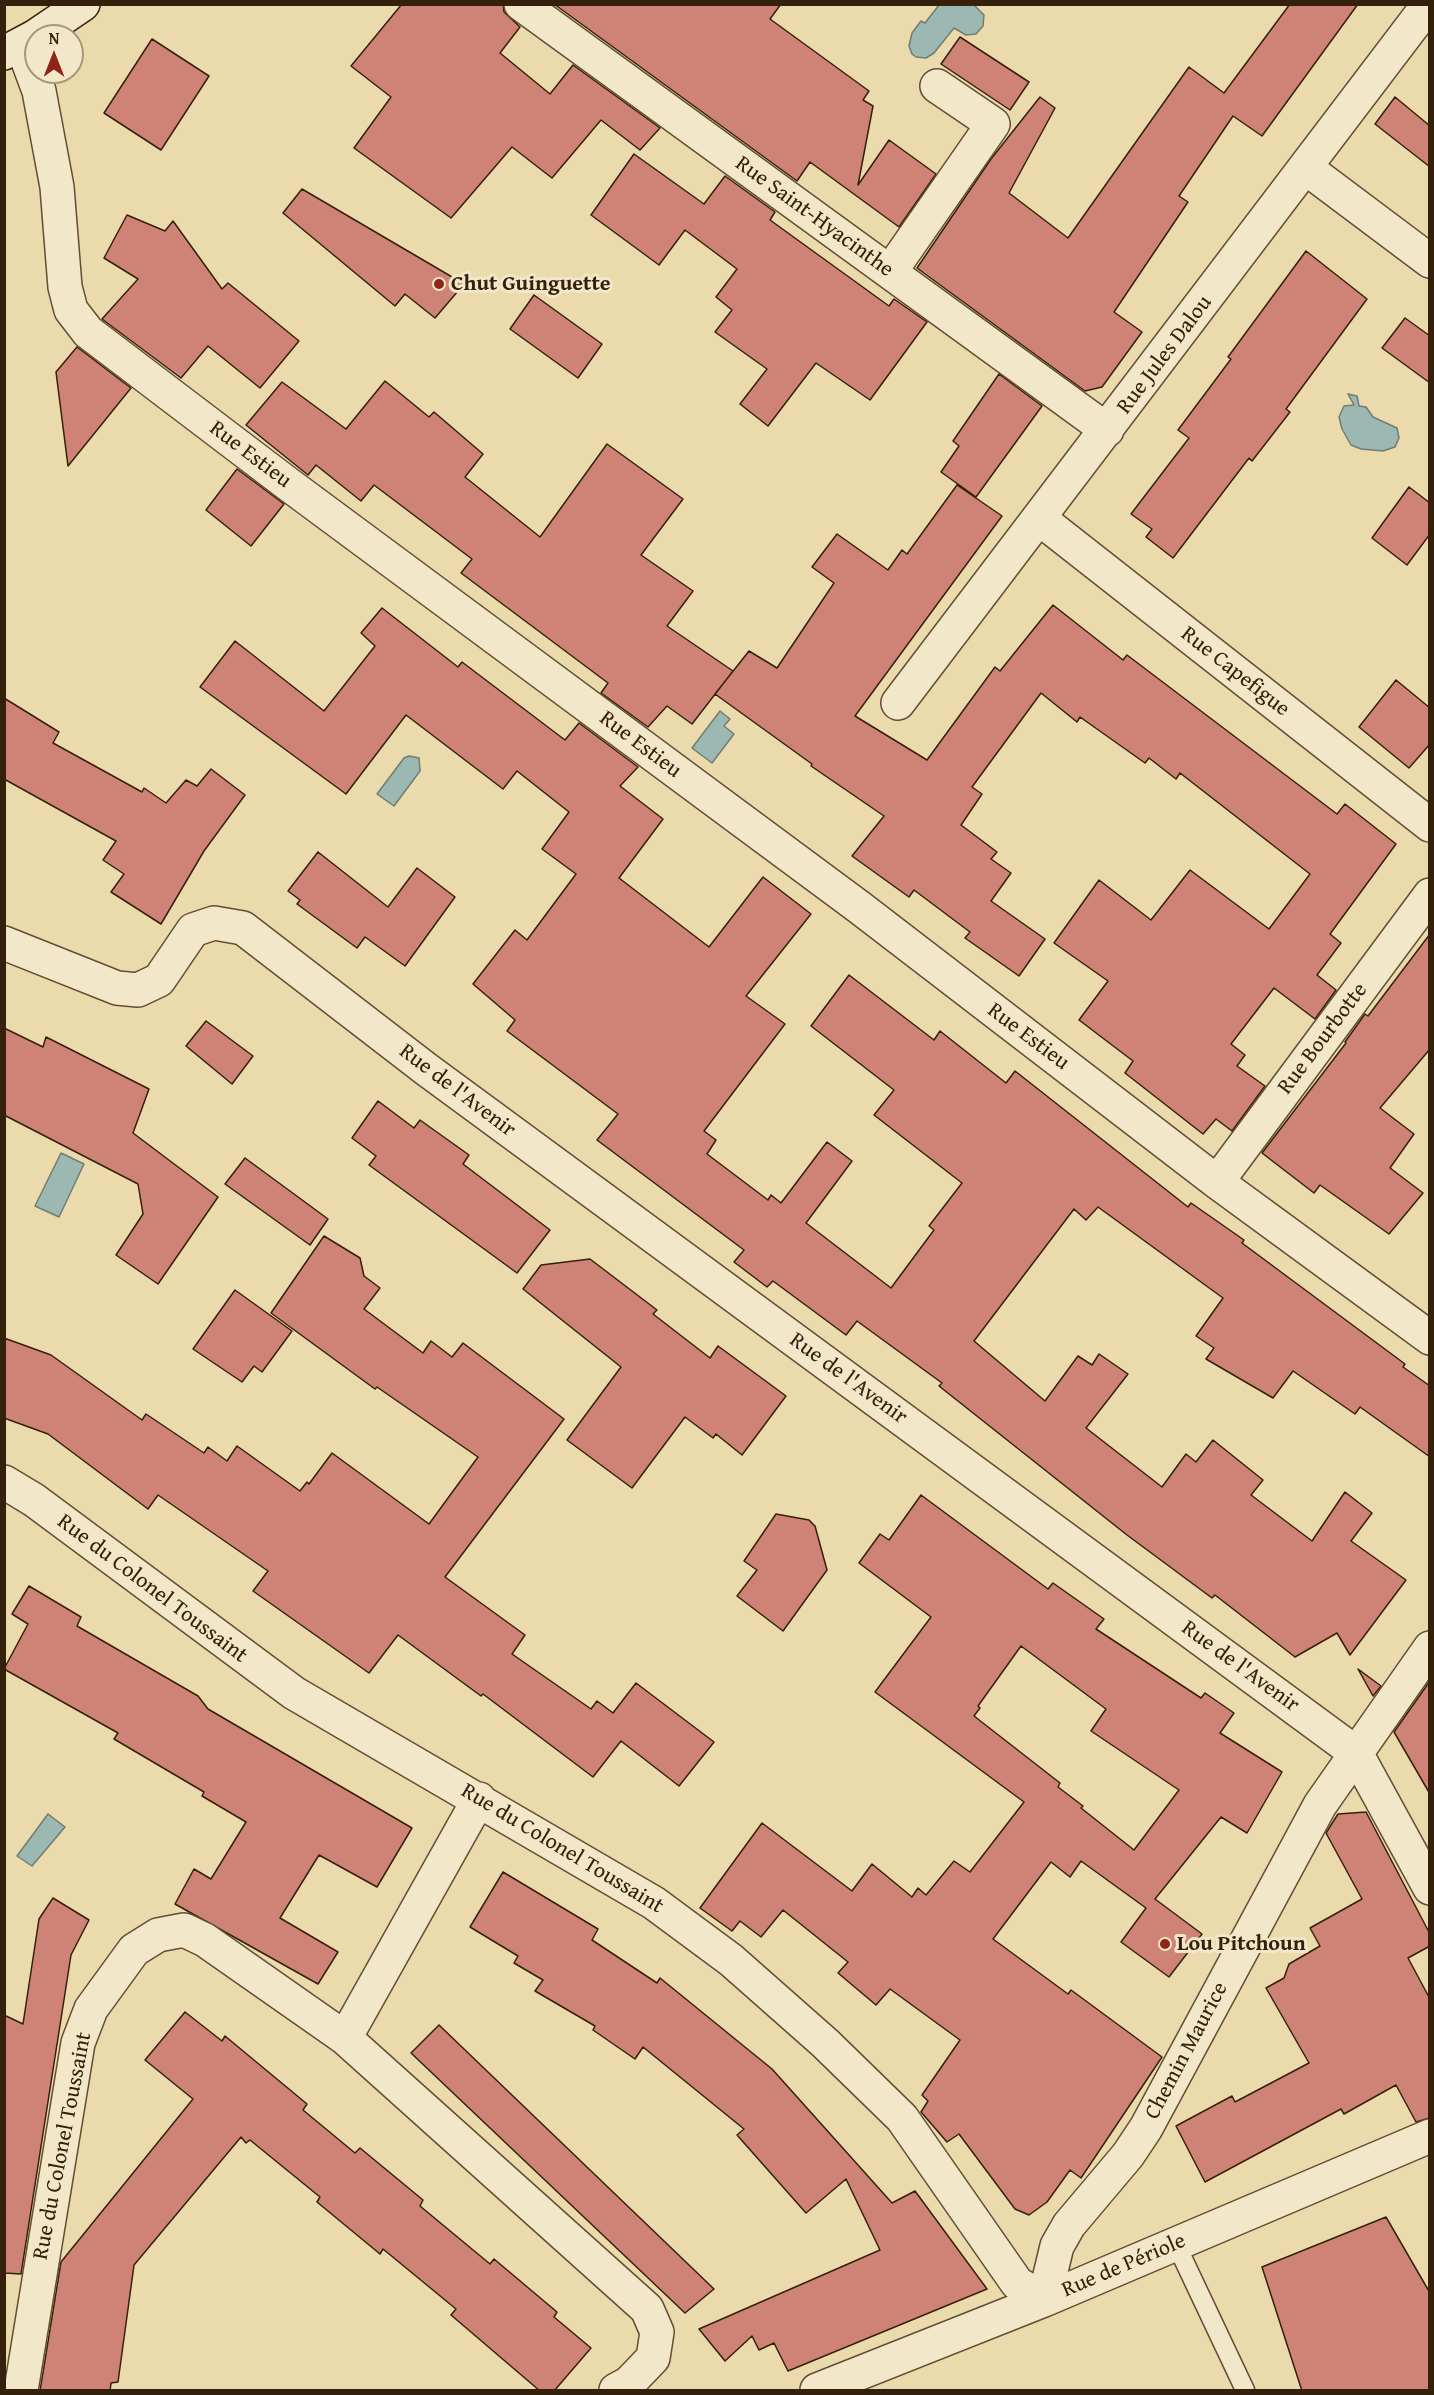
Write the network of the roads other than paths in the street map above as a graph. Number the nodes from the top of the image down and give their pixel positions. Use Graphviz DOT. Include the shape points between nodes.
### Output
graph roads {
  1 [pos="83,4"];
  2 [pos="521,4"];
  3 [pos="1429,4"];
  4 [pos="53,24"];
  5 [pos="37,84"];
  6 [pos="937,86"];
  7 [pos="1306,168"];
  8 [pos="1430,261"];
  9 [pos="890,272"];
  10 [pos="1107,430"];
  11 [pos="1040,519"];
  12 [pos="898,704"];
  13 [pos="1430,825"];
  14 [pos="1430,896"];
  15 [pos="4,943"];
  16 [pos="1216,1182"];
  17 [pos="1430,1338"];
  18 [pos="4,1482"];
  19 [pos="1430,1648"];
  20 [pos="1356,1753"];
  21 [pos="479,1799"];
  22 [pos="1430,1888"];
  23 [pos="345,2038"];
  24 [pos="1430,2136"];
  25 [pos="1176,2244"];
  26 [pos="1044,2300"];
  27 [pos="21,2391"];
  28 [pos="616,2391"];
  29 [pos="817,2391"];
  30 [pos="1245,2391"];
  1 -- 4 [label="street"];
  2 -- 9 [label="street, Rue Saint-Hyacinthe"];
  3 -- 7 [label="street, Rue Jules Dalou"];
  5 -- 16 [label="street, Rue Estieu" via="57,187 65,287 71,310 88,332 859,907"];
  6 -- 9 [label="street" via="993,124"];
  7 -- 8 [label="street"];
  7 -- 10 [label="street, Rue Jules Dalou"];
  9 -- 10 [label="street, Rue Saint-Hyacinthe"];
  10 -- 11 [label="street, Rue Jules Dalou"];
  11 -- 12 [label="street, Rue Jules Dalou"];
  11 -- 13 [label="street, Rue Capefigue"];
  14 -- 16 [label="street, Rue Bourbotte"];
  15 -- 20 [label="street, Rue de l'Avenir" via="117,988 138,990 159,980 193,930 214,923 243,928 426,1069"];
  16 -- 17 [label="street, Rue Estieu"];
  18 -- 21 [label="street, Rue du Colonel Toussaint" via="34,1500 294,1693"];
  19 -- 20 [label="street, Chemin Maurice"];
  20 -- 22 [label="street, Rue de l'Avenir"];
  20 -- 26 [label="street, Chemin Maurice" via="1320,1805 1146,2128 1128,2156 1069,2225 1057,2246"];
  21 -- 23 [label="street"];
  21 -- 26 [label="street, Rue du Colonel Toussaint" via="654,1903 731,1960 825,2043 902,2118 1017,2283"];
  23 -- 27 [label="street, Rue du Colonel Toussaint" via="205,1940 184,1930 158,1935 134,1950 91,2009 78,2043"];
  23 -- 28 [label="street, Rue du Colonel Toussaint" via="647,2309 657,2332 653,2358"];
  24 -- 25 [label="street, Rue de Périole"];
  25 -- 26 [label="street, Rue de Périole"];
  25 -- 30 [label="lane"];
  26 -- 29 [label="street, Rue de Périole"];
}
